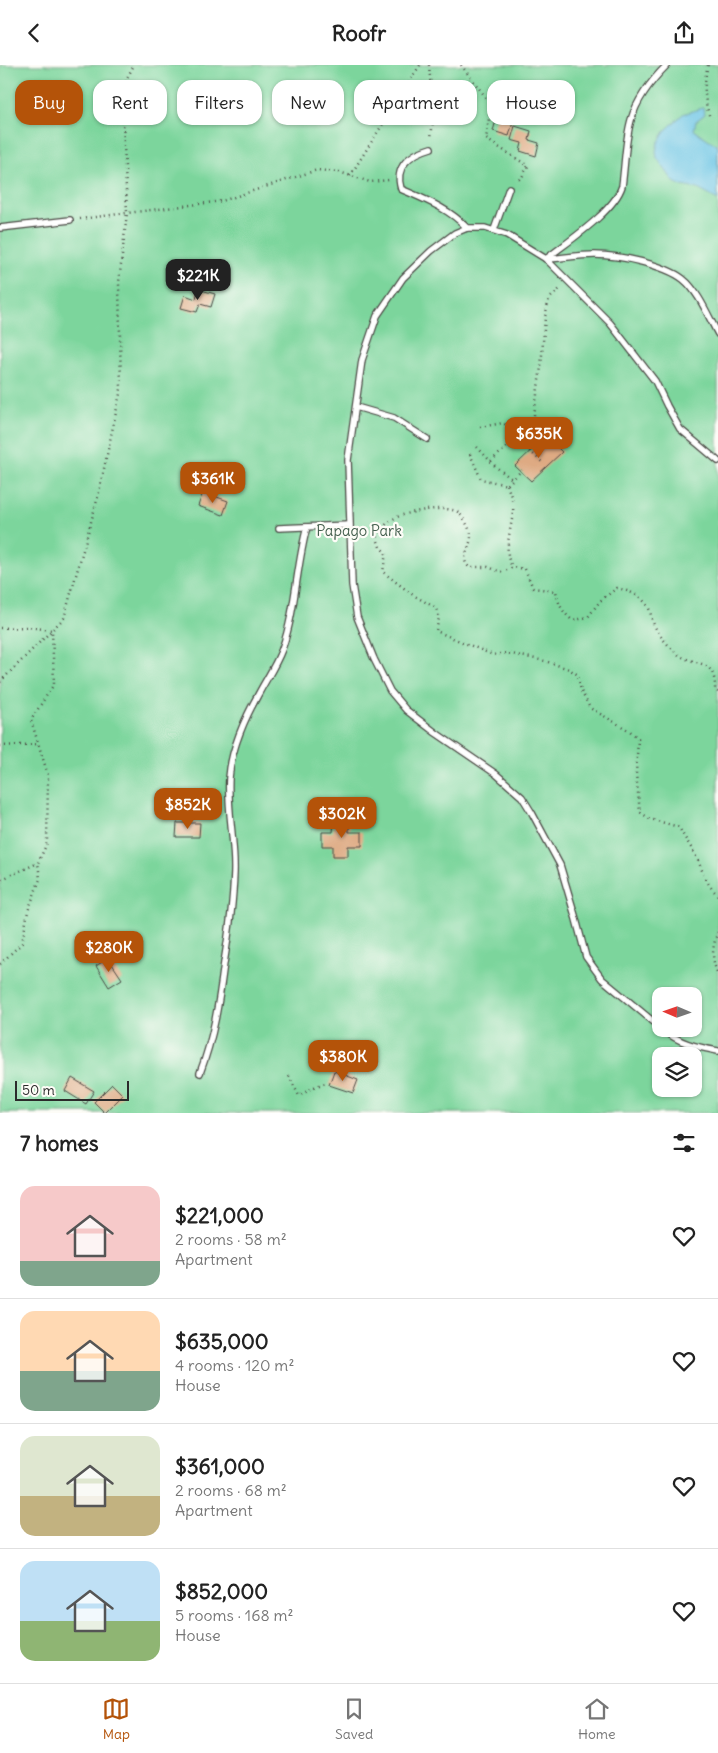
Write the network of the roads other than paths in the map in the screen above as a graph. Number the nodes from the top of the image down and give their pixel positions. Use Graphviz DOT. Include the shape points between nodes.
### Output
graph roads {
  1 [pos="667,65"];
  2 [pos="431,149"];
  3 [pos="509,188"];
  4 [pos="70,220"];
  5 [pos="0,228"];
  6 [pos="467,228"];
  7 [pos="494,230"];
  8 [pos="546,259"];
  9 [pos="718,334"];
  10 [pos="356,407"];
  11 [pos="427,439"];
  12 [pos="718,461"];
  13 [pos="349,525"];
  14 [pos="307,527"];
  15 [pos="279,528"];
  16 [pos="652,1021"];
  17 [pos="672,1037"];
  18 [pos="718,1051"];
  19 [pos="200,1073"];
  1 -- 8 [label="lane" via="642,97 631,120 619,195"];
  2 -- 6 [label="lane" via="418,152 402,166 398,178 401,189 459,219"];
  3 -- 7 [label="lane"];
  4 -- 5 [label="lane"];
  6 -- 7 [label="lane"];
  6 -- 10 [label="lane" via="431,251 403,278 377,316 362,360"];
  7 -- 8 [label="lane"];
  8 -- 9 [label="lane" via="595,255 664,269 684,280"];
  8 -- 12 [label="lane" via="635,353 655,381 680,429"];
  10 -- 11 [label="lane" via="394,418"];
  10 -- 13 [label="lane" via="348,461"];
  13 -- 14 [label="lane"];
  13 -- 16 [label="lane" via="357,617 390,691 417,720 496,774 522,797 560,865 586,957 602,979"];
  14 -- 15 [label="lane"];
  14 -- 19 [label="lane" via="282,648 244,724 229,777 234,871 232,909 216,1023"];
  17 -- 18 [label="lane" via="686,1044"];
}
